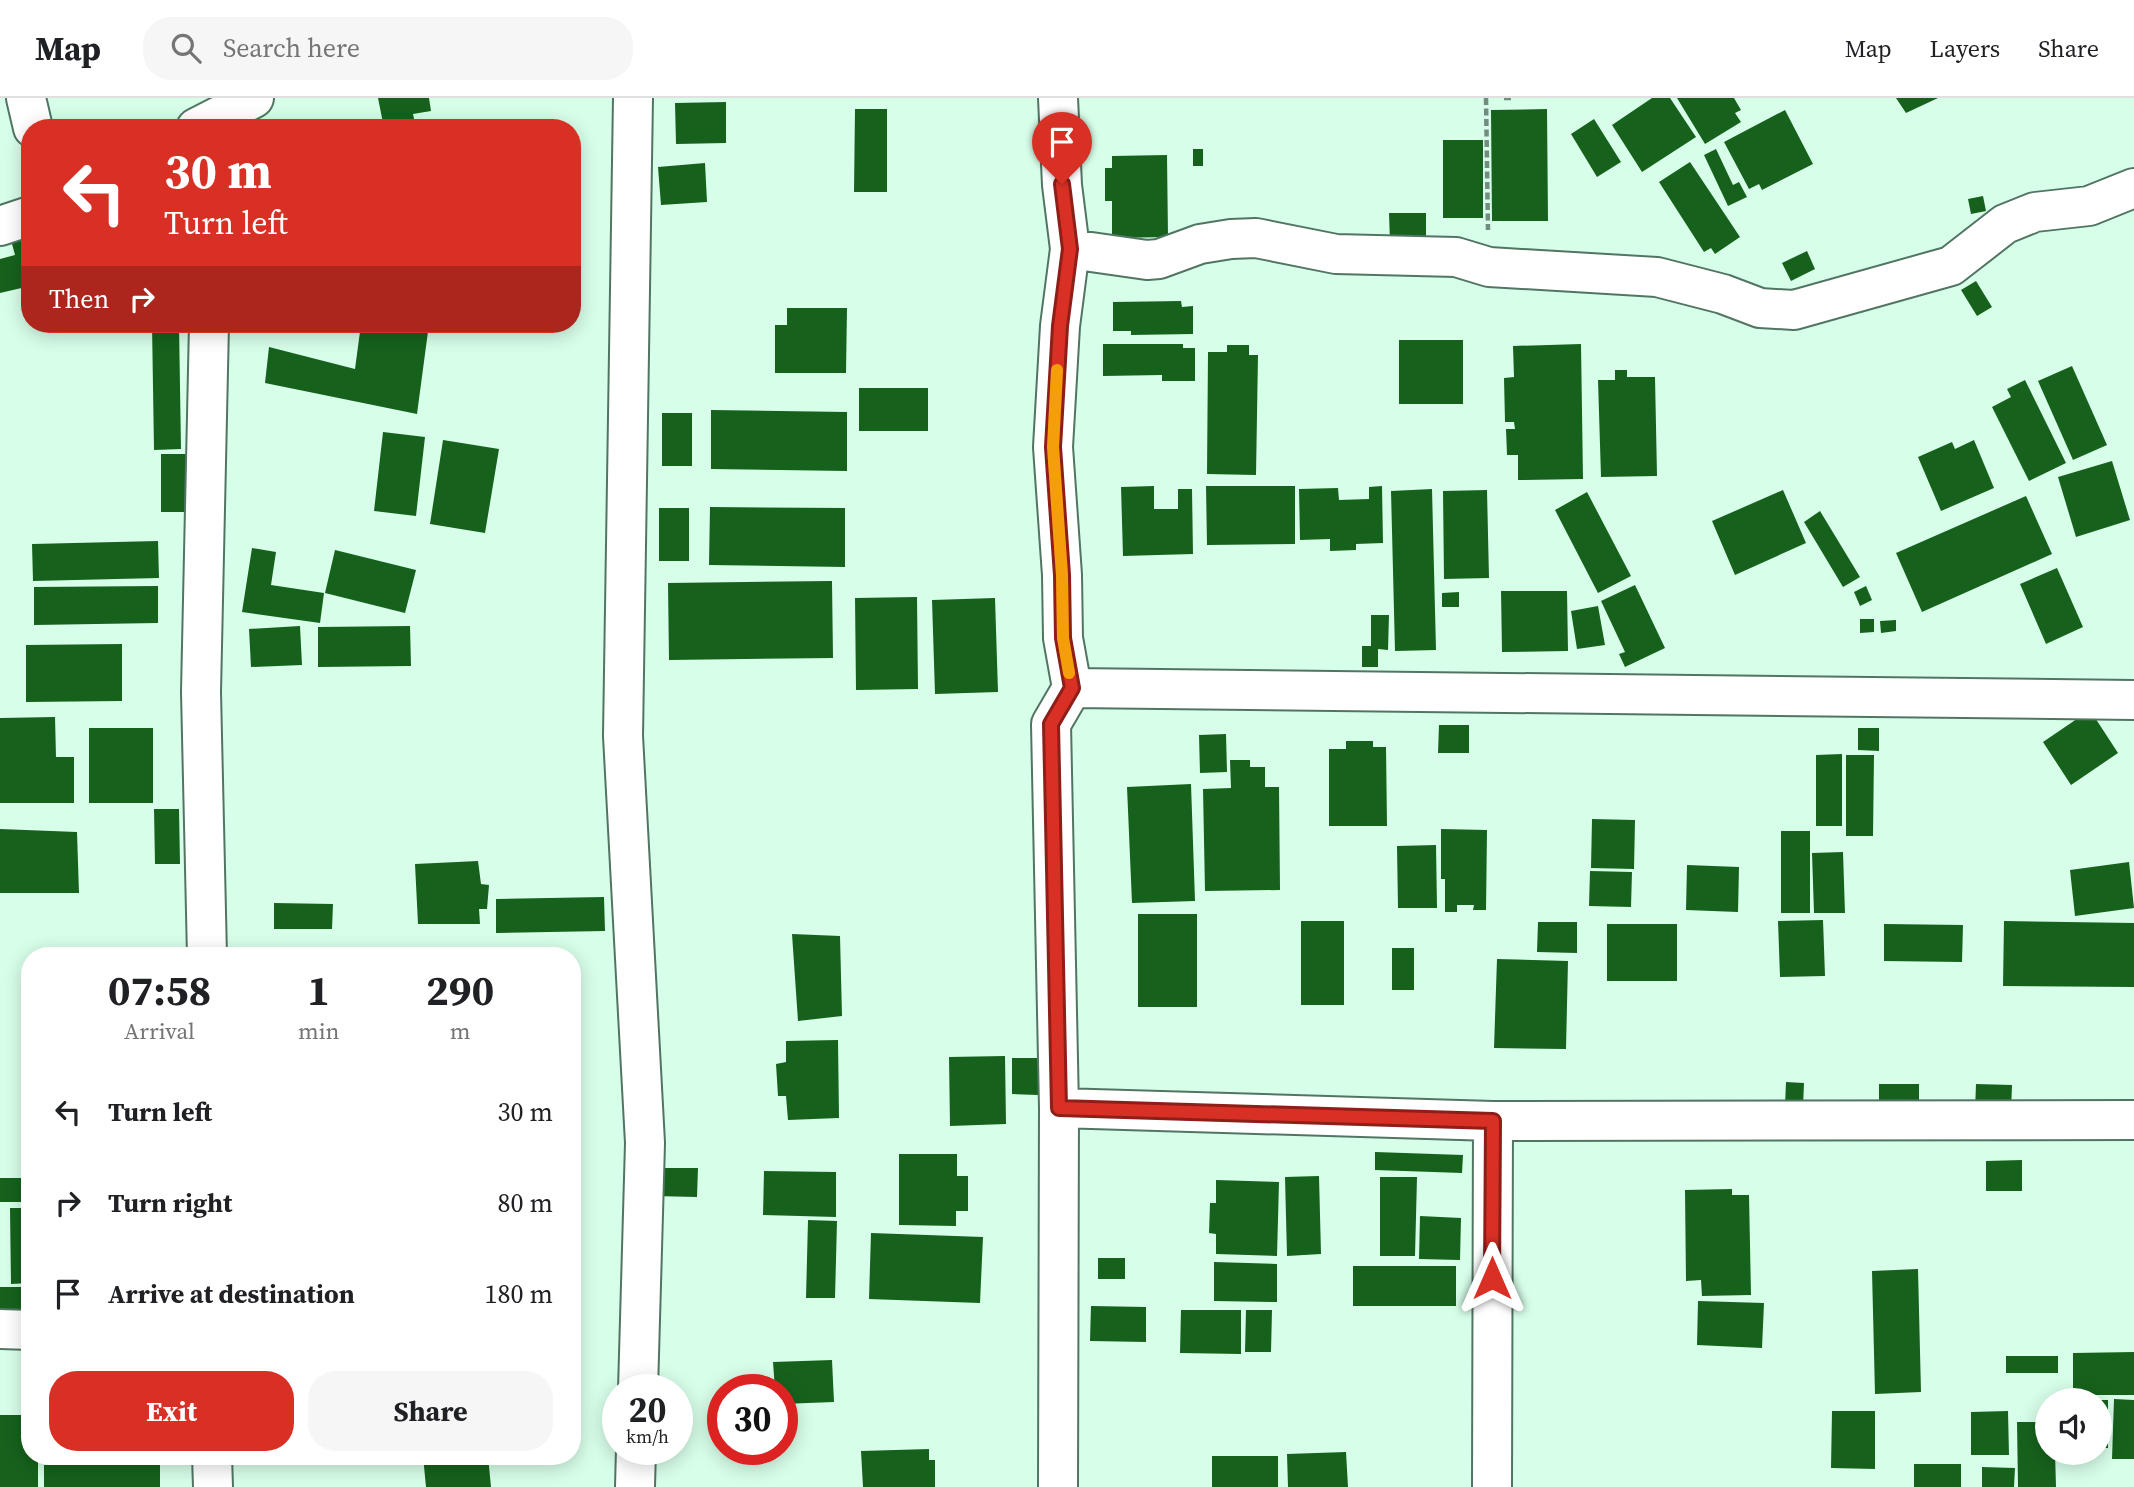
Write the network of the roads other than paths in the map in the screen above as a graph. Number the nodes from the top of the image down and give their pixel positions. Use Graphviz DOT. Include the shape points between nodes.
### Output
graph roads {
  1 [pos="26,98"];
  2 [pos="254,98"];
  3 [pos="633,98"];
  4 [pos="1058,98"];
  5 [pos="31,119"];
  6 [pos="213,119"];
  7 [pos="2134,188"];
  8 [pos="21,219"];
  9 [pos="0,226"];
  10 [pos="1070,249"];
  11 [pos="209,333"];
  12 [pos="1072,688"];
  13 [pos="2134,700"];
  14 [pos="207,947"];
  15 [pos="1059,1108"];
  16 [pos="2134,1120"];
  17 [pos="1493,1121"];
  18 [pos="0,1329"];
  19 [pos="21,1330"];
  20 [pos="638,1374"];
  21 [pos="212,1465"];
  22 [pos="636,1465"];
  23 [pos="212,1487"];
  24 [pos="635,1487"];
  25 [pos="1058,1487"];
  26 [pos="1492,1487"];
  1 -- 5 [label="street"];
  2 -- 6 [label="street"];
  3 -- 20 [label="street" via="623,736 645,1143"];
  4 -- 10 [label="street"];
  7 -- 10 [label="street" via="2089,206 2035,212 2005,224 1951,266 1794,310 1759,308 1657,276 1489,267 1456,257 1336,254 1256,238 1200,244 1147,260"];
  8 -- 9 [label="street"];
  10 -- 12 [label="street" via="1053,447 1063,638"];
  11 -- 14 [label="street" via="201,692"];
  12 -- 13 [label="street"];
  12 -- 15 [label="street" via="1051,724"];
  15 -- 17 [label="street"];
  15 -- 25 [label="street"];
  16 -- 17 [label="street"];
  17 -- 26 [label="street"];
  18 -- 19 [label="street"];
  21 -- 23 [label="street"];
  22 -- 24 [label="street"];
}
